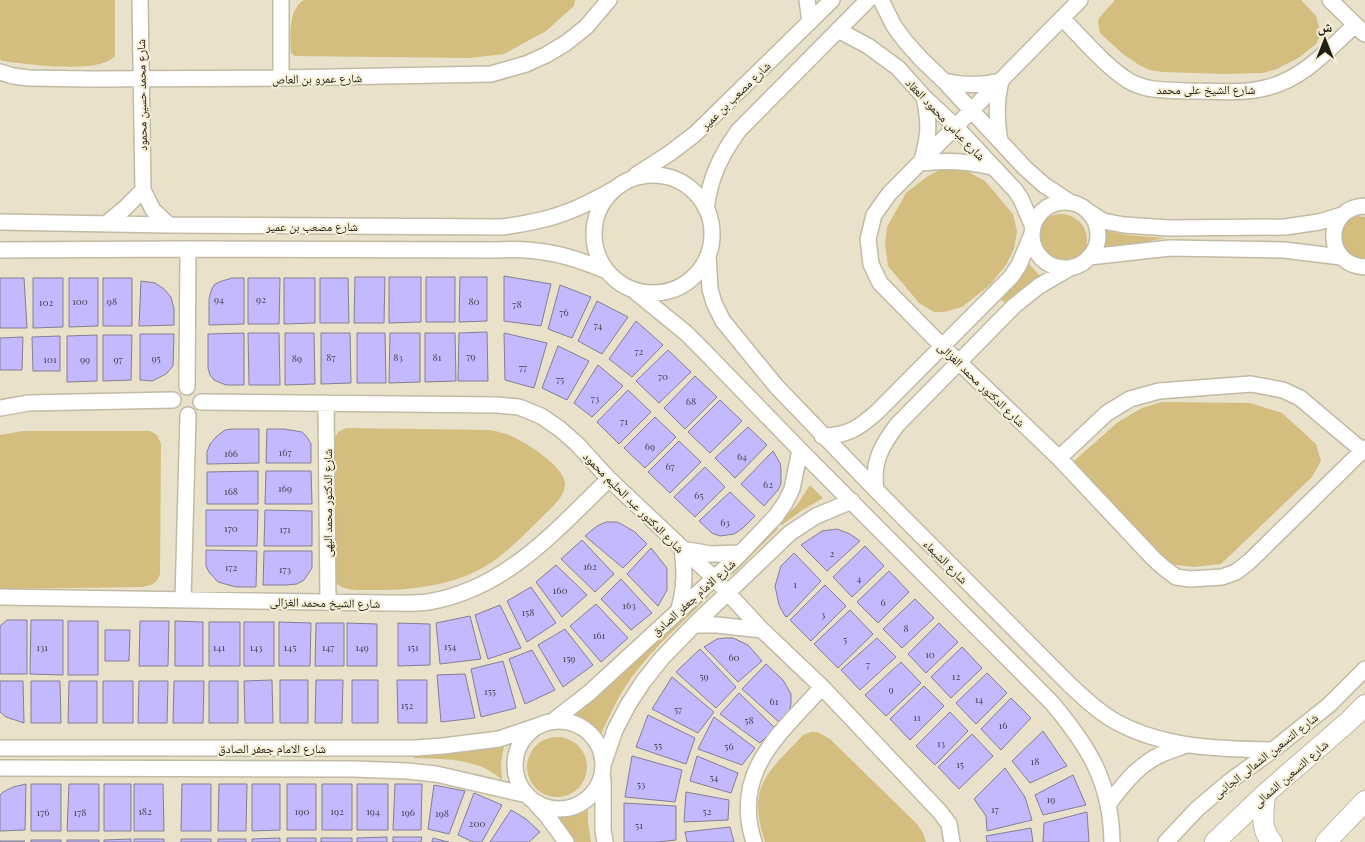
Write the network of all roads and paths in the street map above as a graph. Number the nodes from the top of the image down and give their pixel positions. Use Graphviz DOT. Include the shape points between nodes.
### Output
graph roads {
  1 [pos="140,0"];
  2 [pos="281,0"];
  3 [pos="609,0"];
  4 [pos="807,0"];
  5 [pos="832,0"];
  6 [pos="868,0"];
  7 [pos="881,0"];
  8 [pos="1080,0"];
  9 [pos="1330,0"];
  10 [pos="1062,18"];
  11 [pos="810,22"];
  12 [pos="838,30"];
  13 [pos="1360,30"];
  14 [pos="0,72"];
  15 [pos="141,78"];
  16 [pos="281,78"];
  17 [pos="944,81"];
  18 [pos="1000,81"];
  19 [pos="924,98"];
  20 [pos="971,111"];
  21 [pos="956,126"];
  22 [pos="1000,141"];
  23 [pos="920,163"];
  24 [pos="992,167"];
  25 [pos="622,184"];
  26 [pos="143,190"];
  27 [pos="1070,202"];
  28 [pos="1363,204"];
  29 [pos="706,209"];
  30 [pos="1086,210"];
  31 [pos="1342,215"];
  32 [pos="0,222"];
  33 [pos="106,224"];
  34 [pos="169,225"];
  35 [pos="1033,230"];
  36 [pos="188,249"];
  37 [pos="0,250"];
  38 [pos="708,255"];
  39 [pos="1341,257"];
  40 [pos="1089,258"];
  41 [pos="1072,267"];
  42 [pos="1365,268"];
  43 [pos="607,271"];
  44 [pos="632,289"];
  45 [pos="943,347"];
  46 [pos="959,362"];
  47 [pos="187,387"];
  48 [pos="173,400"];
  49 [pos="201,402"];
  50 [pos="326,403"];
  51 [pos="0,408"];
  52 [pos="188,415"];
  53 [pos="822,436"];
  54 [pos="800,450"];
  55 [pos="1364,450"];
  56 [pos="1059,458"];
  57 [pos="609,479"];
  58 [pos="876,490"];
  59 [pos="852,501"];
  60 [pos="682,549"];
  61 [pos="741,553"];
  62 [pos="714,578"];
  63 [pos="728,593"];
  64 [pos="0,597"];
  65 [pos="184,600"];
  66 [pos="328,602"];
  67 [pos="679,609"];
  68 [pos="694,625"];
  69 [pos="762,630"];
  70 [pos="1365,669"];
  71 [pos="1069,684"];
  72 [pos="822,687"];
  73 [pos="1052,703"];
  74 [pos="1365,705"];
  75 [pos="547,723"];
  76 [pos="1187,745"];
  77 [pos="0,748"];
  78 [pos="1273,750"];
  79 [pos="604,767"];
  80 [pos="0,768"];
  81 [pos="1265,794"];
  82 [pos="530,798"];
  83 [pos="1365,801"];
  84 [pos="1108,805"];
  85 [pos="1329,839"];
  86 [pos="566,842"];
  87 [pos="605,842"];
  88 [pos="754,842"];
  89 [pos="952,842"];
  90 [pos="1112,842"];
  91 [pos="1166,842"];
  92 [pos="1215,842"];
  93 [pos="1272,842"];
  94 [pos="1309,842"];
  1 -- 15 [label="street, شارع محمد حسين محمود"];
  2 -- 16 [label="street"];
  3 -- 16 [label="street, شارع عمرو بن العاص" via="586,27 566,43 508,70 474,75"];
  4 -- 11 [label="street"];
  5 -- 11 [label="street, شارع مصعب بن عمير"];
  6 -- 12 [label="street"];
  7 -- 17 [label="street, شارع عباس محمود العقاد" via="905,41"];
  8 -- 10 [label="street, شارع الدكتور محمد الغزالى"];
  9 -- 13 [label="street"];
  10 -- 13 [label="street, شارع الشيخ على محمد" via="1117,73 1131,82 1165,90 1248,91 1265,88 1296,76"];
  10 -- 18 [label="street, شارع الدكتور محمد الغزالى"];
  11 -- 25 [label="street, شارع مصعب بن عمير" via="695,134"];
  12 -- 19 [label="street, شارع عباس محمود العقاد" via="868,46 898,68"];
  12 -- 29 [label="street" via="739,130 716,169"];
  14 -- 15 [label="street, شارع عمرو بن العاص" via="28,78"];
  15 -- 16 [label="street, شارع عمرو بن العاص"];
  15 -- 26 [label="street, شارع محمد حسين محمود"];
  17 -- 18 [label="street" via="967,85"];
  17 -- 20 [label="street, شارع عباس محمود العقاد"];
  18 -- 20 [label="street, شارع الدكتور محمد الغزالى"];
  18 -- 22 [label="street" via="996,117"];
  19 -- 21 [label="street, شارع عباس محمود العقاد"];
  19 -- 23 [label="street" via="928,130"];
  20 -- 21 [label="street, شارع الدكتور محمد الغزالى"];
  20 -- 22 [label="street, شارع عباس محمود العقاد"];
  21 -- 23 [label="street, شارع الدكتور محمد الغزالى"];
  21 -- 24 [label="street, شارع عباس محمود العقاد"];
  22 -- 27 [label="street, شارع عباس محمود العقاد" via="1044,185"];
  23 -- 24 [label="street" via="949,161"];
  23 -- 45 [label="street, شارع الدكتور محمد الغزالى" via="888,194 874,215 868,239 871,264 880,283"];
  24 -- 35 [label="street, شارع عباس محمود العقاد" via="1015,190"];
  25 -- 29 [label="street" via="641,176 667,177 690,188"];
  25 -- 34 [label="street, شارع مصعب بن عمير" via="565,213 502,227"];
  25 -- 43 [label="street" via="605,199 594,228 594,243"];
  26 -- 33 [label="street"];
  26 -- 34 [label="street, شارع محمد حسين محمود" via="153,210"];
  27 -- 30 [label="street"];
  27 -- 35 [label="street" via="1050,206 1040,215"];
  28 -- 31 [label="street"];
  29 -- 38 [label="street" via="712,240"];
  30 -- 31 [label="street" via="1102,220 1124,225 1169,228 1285,227"];
  30 -- 40 [label="street" via="1098,233"];
  31 -- 39 [label="street" via="1333,236"];
  32 -- 33 [label="street, شارع مصعب بن عمير"];
  33 -- 34 [label="street, شارع مصعب بن عمير"];
  35 -- 41 [label="street" via="1034,247 1041,258 1052,265"];
  35 -- 45 [label="street" via="1011,277"];
  36 -- 37 [label="street, شارع مصعب بن عمير"];
  36 -- 43 [label="street, شارع مصعب بن عمير" via="518,250 550,252"];
  36 -- 47 [label="street"];
  38 -- 44 [label="street" via="690,280 677,288 662,292"];
  38 -- 53 [label="street, شارع الشيماء" via="710,289 724,321 776,386"];
  39 -- 40 [label="street" via="1284,250 1170,248"];
  39 -- 42 [label="street" via="1350,264"];
  40 -- 41 [label="street"];
  41 -- 46 [label="street" via="1039,286 1014,306"];
  43 -- 44 [label="street"];
  44 -- 54 [label="street, شارع الشيماء" via="686,333"];
  45 -- 46 [label="street, شارع الدكتور محمد الغزالى"];
  45 -- 53 [label="street" via="864,423 850,432"];
  46 -- 56 [label="street, شارع الدكتور محمد الغزالى"];
  46 -- 58 [label="street" via="885,441 877,456"];
  47 -- 48 [label="street" via="178,391"];
  47 -- 49 [label="street" via="197,391"];
  48 -- 51 [label="street" via="29,403"];
  48 -- 52 [label="street" via="177,411"];
  49 -- 50 [label="street, شارع الدكتور عبد الحليم محمود"];
  49 -- 52 [label="street" via="195,413"];
  50 -- 57 [label="street, شارع الدكتور عبد الحليم محمود" via="467,404 519,408 560,429"];
  50 -- 66 [label="street, شارع الدكتور محمد البهى"];
  52 -- 65 [label="street"];
  53 -- 58 [label="street, شارع الشيماء"];
  54 -- 59 [label="street, شارع الشيماء"];
  54 -- 61 [label="street, شارع الامام جعفر الصادق" via="786,503"];
  55 -- 56 [label="street" via="1300,398 1283,390 1251,384 1159,391 1130,399 1107,413"];
  55 -- 56 [label="street, شارع الدكتور محمد الغزالى" via="1236,572 1222,577 1190,579 1176,577 1153,558"];
  57 -- 60 [label="street, شارع الدكتور عبد الحليم محمود"];
  57 -- 66 [label="street, شارع الشيخ محمد الغزالى" via="522,560 471,589 428,602"];
  58 -- 71 [label="street, شارع الشيماء"];
  59 -- 63 [label="street, شارع الامام جعفر الصادق" via="816,516 790,533"];
  59 -- 73 [label="street, شارع الشيماء"];
  60 -- 61 [label="street" via="711,554"];
  60 -- 62 [label="street, شارع الدكتور عبد الحليم محمود"];
  60 -- 67 [label="street" via="685,570"];
  61 -- 62 [label="street, شارع الامام جعفر الصادق"];
  62 -- 63 [label="street, شارع الدكتور عبد الحليم محمود"];
  62 -- 67 [label="street, شارع الامام جعفر الصادق"];
  63 -- 68 [label="street, شارع الامام جعفر الصادق"];
  63 -- 69 [label="street, شارع الدكتور عبد الحليم محمود"];
  64 -- 65 [label="street, شارع الشيخ محمد الغزالى"];
  65 -- 66 [label="street, شارع الشيخ محمد الغزالى"];
  67 -- 75 [label="street, شارع الامام جعفر الصادق" via="589,692"];
  68 -- 69 [label="street"];
  68 -- 79 [label="street, شارع الامام جعفر الصادق" via="643,682 615,730"];
  69 -- 72 [label="street, شارع الدكتور عبد الحليم محمود"];
  70 -- 78 [label="street, شارع التسعين الشمالى الجانبى" via="1330,705"];
  71 -- 73 [label="street"];
  71 -- 76 [label="street, شارع الشيماء" via="1113,720 1158,739"];
  72 -- 88 [label="street" via="771,744 759,763 749,795 748,813"];
  72 -- 89 [label="street, شارع الدكتور عبد الحليم محمود" via="940,812 949,824"];
  73 -- 84 [label="street, شارع الشيماء" via="1095,763"];
  74 -- 81 [label="main road, شارع التسعين الشمالى"];
  75 -- 77 [label="street, شارع الامام جعفر الصادق" via="499,739 443,746"];
  75 -- 79 [label="street" via="568,721 582,726 593,735 600,748"];
  75 -- 82 [label="street" via="529,733 520,744 516,757 515,771 519,784"];
  76 -- 78 [label="street, شارع الشيماء"];
  76 -- 84 [label="street" via="1154,758 1139,768"];
  78 -- 91 [label="street, شارع التسعين الشمالى الجانبى" via="1197,809"];
  79 -- 82 [label="street" via="598,786 589,798 576,806 562,809 547,807"];
  79 -- 87 [label="street"];
  80 -- 82 [label="street, شارع الامام جعفر الصادق" via="407,771 436,774"];
  81 -- 92 [label="main road, شارع التسعين الشمالى"];
  81 -- 93 [label="main road" via="1263,824 1265,834"];
  82 -- 86 [label="street"];
  83 -- 85 [label="main road"];
  84 -- 90 [label="street, شارع الشيماء"];
  85 -- 94 [label="main road"];
}
